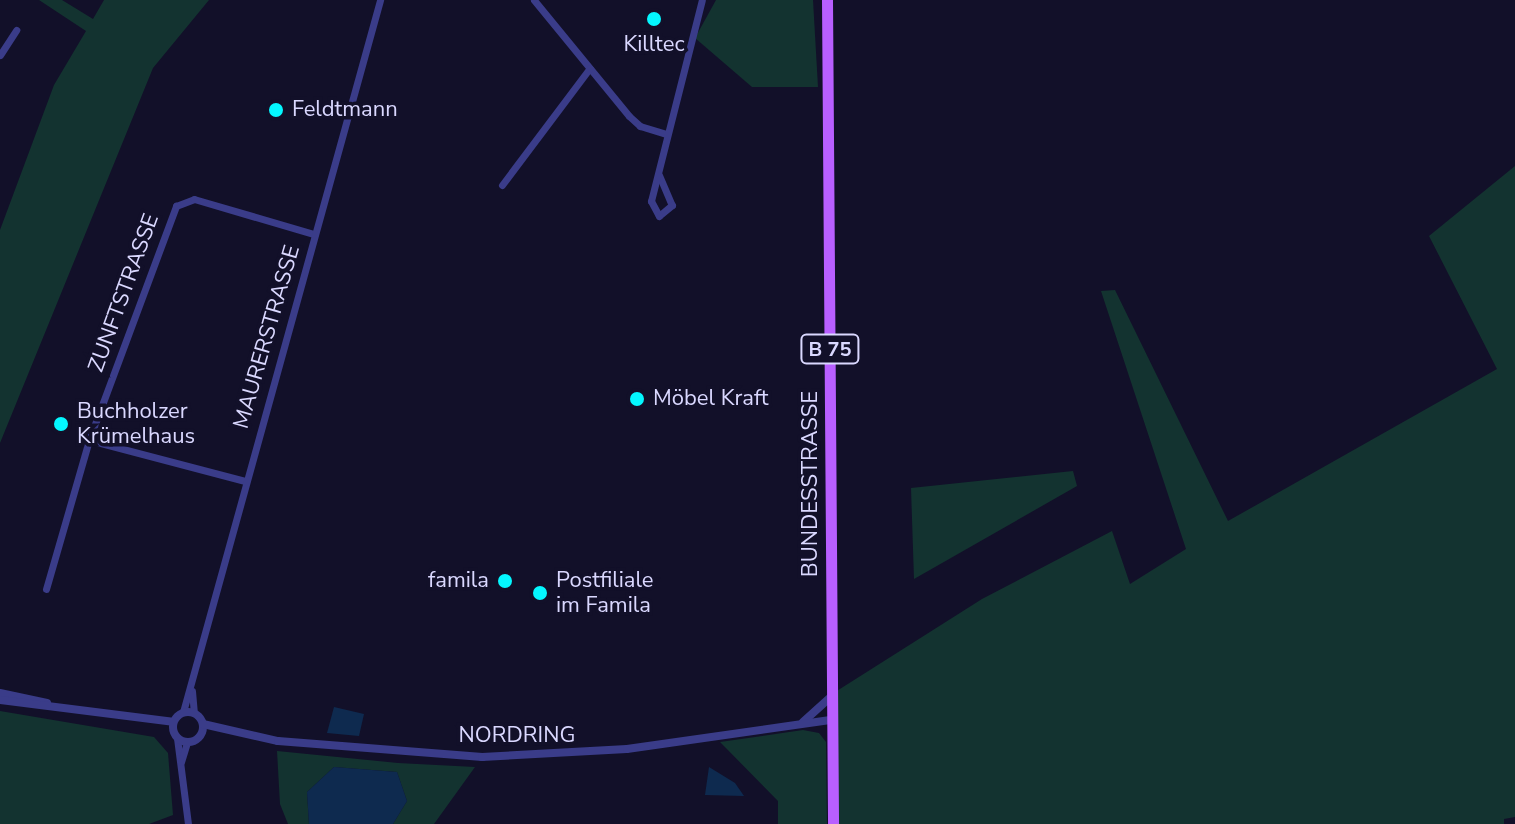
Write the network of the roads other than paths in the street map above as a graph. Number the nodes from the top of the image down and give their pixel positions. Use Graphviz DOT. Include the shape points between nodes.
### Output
graph roads {
  1 [pos="380,0"];
  2 [pos="534,0"];
  3 [pos="702,0"];
  4 [pos="827,1"];
  5 [pos="16,30"];
  6 [pos="0,55"];
  7 [pos="590,68"];
  8 [pos="666,134"];
  9 [pos="659,175"];
  10 [pos="502,185"];
  11 [pos="314,234"];
  12 [pos="89,440"];
  13 [pos="245,481"];
  14 [pos="46,589"];
  15 [pos="192,684"];
  16 [pos="0,693"];
  17 [pos="832,694"];
  18 [pos="0,700"];
  19 [pos="63,707"];
  20 [pos="183,712"];
  21 [pos="194,713"];
  22 [pos="802,723"];
  23 [pos="203,724"];
  24 [pos="832,725"];
  25 [pos="174,730"];
  26 [pos="230,733"];
  27 [pos="200,736"];
  28 [pos="187,742"];
  29 [pos="180,764"];
  30 [pos="188,824"];
  31 [pos="833,824"];
  1 -- 11 [label="street, MAURERSTRASSE"];
  2 -- 7 [label="street"];
  3 -- 8 [label="street"];
  4 -- 17 [label="main road, BUNDESSTRASSE / B 75"];
  5 -- 6 [label="street"];
  7 -- 8 [label="street" via="640,126"];
  7 -- 10 [label="street"];
  8 -- 9 [label="street"];
  9 -- 9 [label="street" via="651,206 659,216 672,205"];
  11 -- 12 [label="street, ZUNFTSTRASSE" via="194,199 176,206"];
  11 -- 13 [label="street, MAURERSTRASSE"];
  12 -- 13 [label="street"];
  12 -- 14 [label="street, ZUNFTSTRASSE"];
  13 -- 15 [label="street, MAURERSTRASSE"];
  15 -- 20 [label="street, MAURERSTRASSE"];
  15 -- 21 [label="street, MAURERSTRASSE"];
  16 -- 19 [label="street"];
  17 -- 22 [label="street"];
  17 -- 24 [label="main road, BUNDESSTRASSE / B 75"];
  18 -- 19 [label="street"];
  19 -- 25 [label="street"];
  20 -- 21 [label="street"];
  20 -- 25 [label="street"];
  21 -- 23 [label="street"];
  22 -- 24 [label="street, NORDRING"];
  22 -- 26 [label="street, NORDRING" via="648,747 503,757"];
  23 -- 26 [label="street, NORDRING"];
  23 -- 27 [label="street"];
  24 -- 31 [label="main road, BUNDESSTRASSE / B 75"];
  25 -- 28 [label="street"];
  25 -- 29 [label="street"];
  26 -- 27 [label="street, NORDRING"];
  27 -- 28 [label="street, NORDRING"];
  28 -- 29 [label="street"];
  29 -- 30 [label="street"];
}
